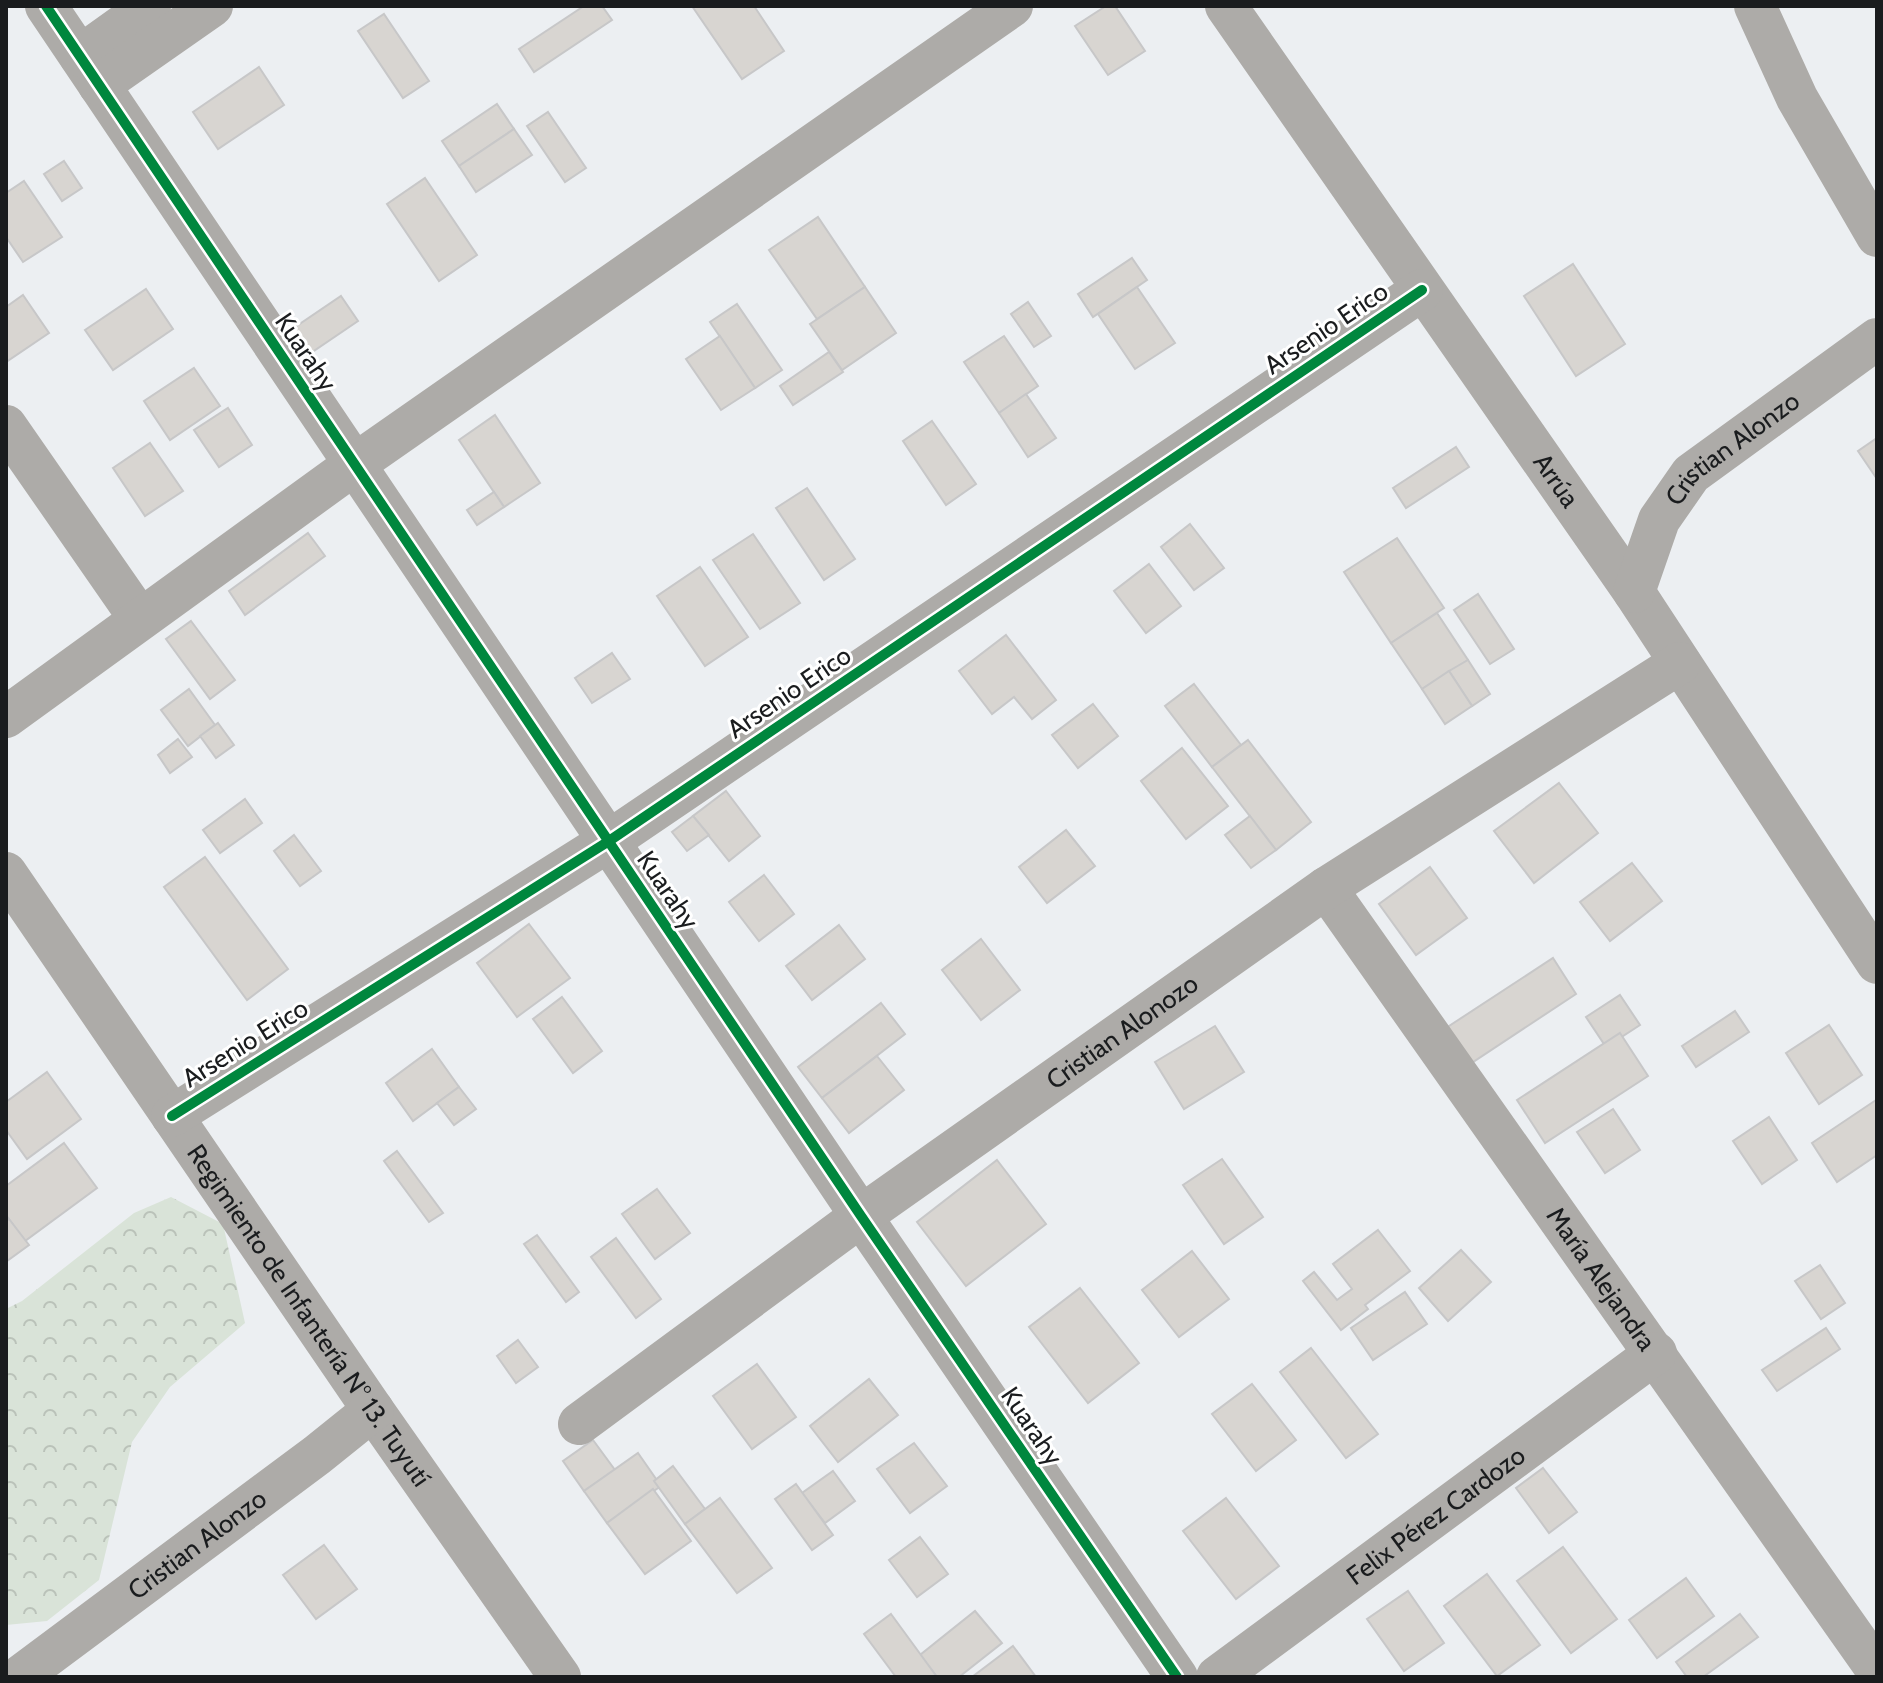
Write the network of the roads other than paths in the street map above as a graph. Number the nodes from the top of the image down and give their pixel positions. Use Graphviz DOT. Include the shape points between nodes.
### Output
graph roads {
  1 [pos="46,6"];
  2 [pos="150,6"];
  3 [pos="212,6"];
  4 [pos="1012,6"];
  5 [pos="1226,6"];
  6 [pos="1755,6"];
  7 [pos="89,71"];
  8 [pos="1877,236"];
  9 [pos="1422,290"];
  10 [pos="1877,339"];
  11 [pos="6,426"];
  12 [pos="355,464"];
  13 [pos="1634,592"];
  14 [pos="140,619"];
  15 [pos="1680,663"];
  16 [pos="6,717"];
  17 [pos="609,841"];
  18 [pos="6,873"];
  19 [pos="1326,888"];
  20 [pos="1877,963"];
  21 [pos="172,1116"];
  22 [pos="861,1216"];
  23 [pos="1656,1353"];
  24 [pos="373,1410"];
  25 [pos="579,1424"];
  26 [pos="1877,1670"];
  27 [pos="19,1677"];
  28 [pos="560,1677"];
  29 [pos="1177,1677"];
  30 [pos="1217,1677"];
  1 -- 7 [label="street, Kuarahy"];
  2 -- 7 [label="street"];
  3 -- 7 [label="street"];
  4 -- 12 [label="street"];
  5 -- 9 [label="street, Arrúa"];
  6 -- 8 [label="street" via="1797,98"];
  7 -- 12 [label="street, Kuarahy"];
  9 -- 13 [label="street, Arrúa"];
  9 -- 17 [label="street, Arsenio Erico"];
  10 -- 13 [label="street, Cristian Alonzo" via="1691,474 1659,520"];
  11 -- 14 [label="street"];
  12 -- 14 [label="street"];
  12 -- 17 [label="street, Kuarahy"];
  13 -- 15 [label="street, Arrúa"];
  14 -- 16 [label="street"];
  15 -- 19 [label="street, Cristian Alonozo"];
  15 -- 20 [label="street, Arrúa"];
  17 -- 21 [label="street, Arsenio Erico"];
  17 -- 22 [label="street, Kuarahy"];
  18 -- 21 [label="street, Regimiento de Infantería N° 13. Tuyutí"];
  19 -- 22 [label="street, Cristian Alonozo"];
  19 -- 23 [label="street, María Alejandra"];
  21 -- 24 [label="street, Regimiento de Infantería N° 13. Tuyutí"];
  22 -- 25 [label="street, Cristian Alonozo"];
  22 -- 29 [label="street, Kuarahy"];
  23 -- 26 [label="street, María Alejandra"];
  23 -- 30 [label="street, Felix Pérez Cardozo"];
  24 -- 27 [label="street, Cristian Alonzo"];
  24 -- 28 [label="street, Regimiento de Infantería N° 13. Tuyutí"];
}
